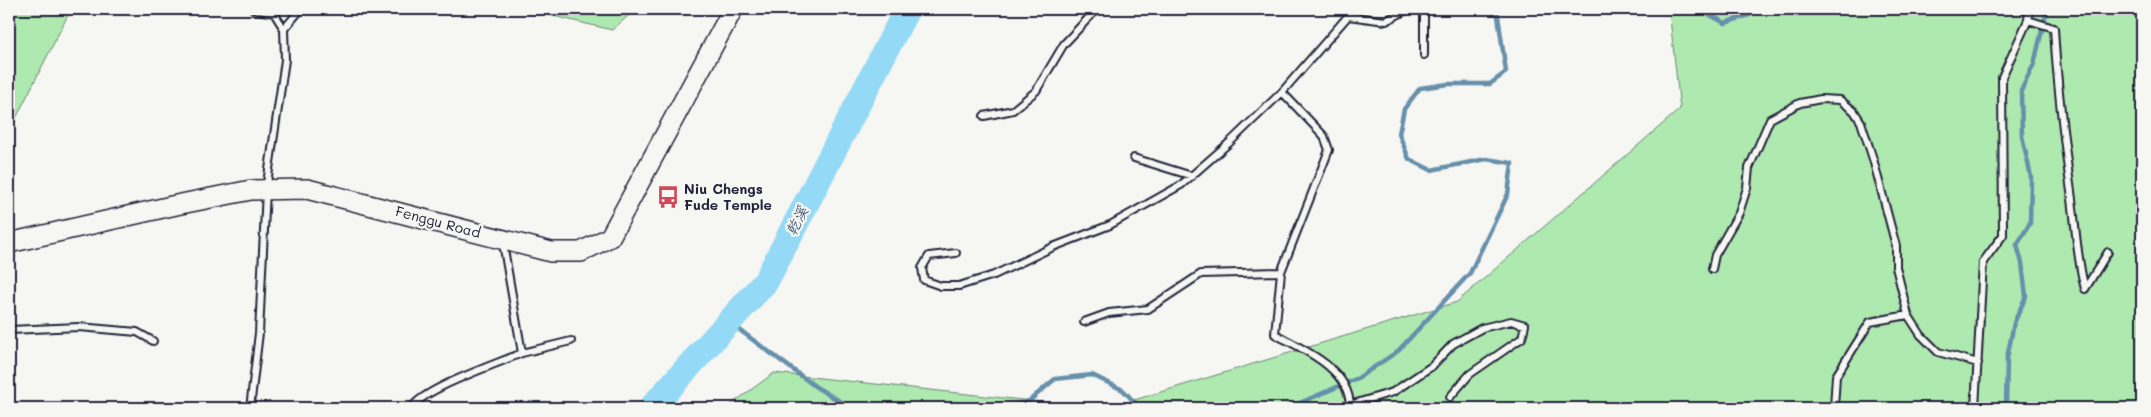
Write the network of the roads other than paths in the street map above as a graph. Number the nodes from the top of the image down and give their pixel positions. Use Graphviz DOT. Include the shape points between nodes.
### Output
graph roads {
  1 [pos="253,9"];
  2 [pos="301,9"];
  3 [pos="1097,9"];
  4 [pos="1408,9"];
  5 [pos="1424,9"];
  6 [pos="2029,9"];
  7 [pos="730,12"];
  8 [pos="2031,21"];
  9 [pos="284,29"];
  10 [pos="1424,55"];
  11 [pos="1282,92"];
  12 [pos="984,116"];
  13 [pos="1134,158"];
  14 [pos="1192,176"];
  15 [pos="266,190"];
  16 [pos="502,240"];
  17 [pos="9,243"];
  18 [pos="2108,252"];
  19 [pos="956,254"];
  20 [pos="1712,269"];
  21 [pos="1281,272"];
  22 [pos="1908,315"];
  23 [pos="1084,322"];
  24 [pos="9,330"];
  25 [pos="153,341"];
  26 [pos="571,341"];
  27 [pos="522,354"];
  28 [pos="1978,363"];
  29 [pos="1450,397"];
  30 [pos="1347,407"];
  31 [pos="250,408"];
  32 [pos="412,408"];
  33 [pos="1834,408"];
  34 [pos="1975,408"];
  1 -- 9 [label="lane" via="274,13"];
  2 -- 9 [label="lane"];
  3 -- 12 [label="lane" via="1064,44 1036,90 1012,110"];
  4 -- 11 [label="lane" via="1386,21 1348,16"];
  5 -- 10 [label="lane"];
  6 -- 8 [label="lane"];
  7 -- 16 [label="street, Fenggu Road" via="610,237 581,252 551,252"];
  8 -- 18 [label="lane" via="2054,28 2063,147 2077,260 2085,289"];
  8 -- 28 [label="lane" via="2002,77 2003,235 1983,262"];
  9 -- 15 [label="lane" via="286,60"];
  11 -- 14 [label="lane"];
  11 -- 21 [label="lane" via="1324,136 1329,150"];
  13 -- 14 [label="lane"];
  14 -- 19 [label="lane" via="1110,226 994,276 959,286 941,286 924,280 922,268 929,256"];
  15 -- 16 [label="street, Fenggu Road" via="307,189"];
  15 -- 17 [label="street, Fenggu Road" via="176,205"];
  15 -- 31 [label="lane" via="259,333"];
  16 -- 27 [label="lane"];
  20 -- 22 [label="lane" via="1715,255 1739,213 1750,168 1770,119 1800,103 1840,100 1858,116 1873,159 1896,246 1896,267"];
  21 -- 23 [label="lane" via="1201,274 1148,309 1109,313"];
  21 -- 30 [label="lane" via="1275,334 1325,362 1349,392"];
  22 -- 28 [label="lane" via="1938,352"];
  22 -- 33 [label="lane" via="1870,322 1836,376"];
  24 -- 25 [label="lane" via="79,327 137,332"];
  26 -- 27 [label="lane"];
  27 -- 32 [label="lane" via="437,388"];
  28 -- 34 [label="lane"];
  29 -- 30 [label="lane" via="1470,374 1522,338 1525,325 1511,320 1482,328 1453,344 1432,366 1393,392"];
}
